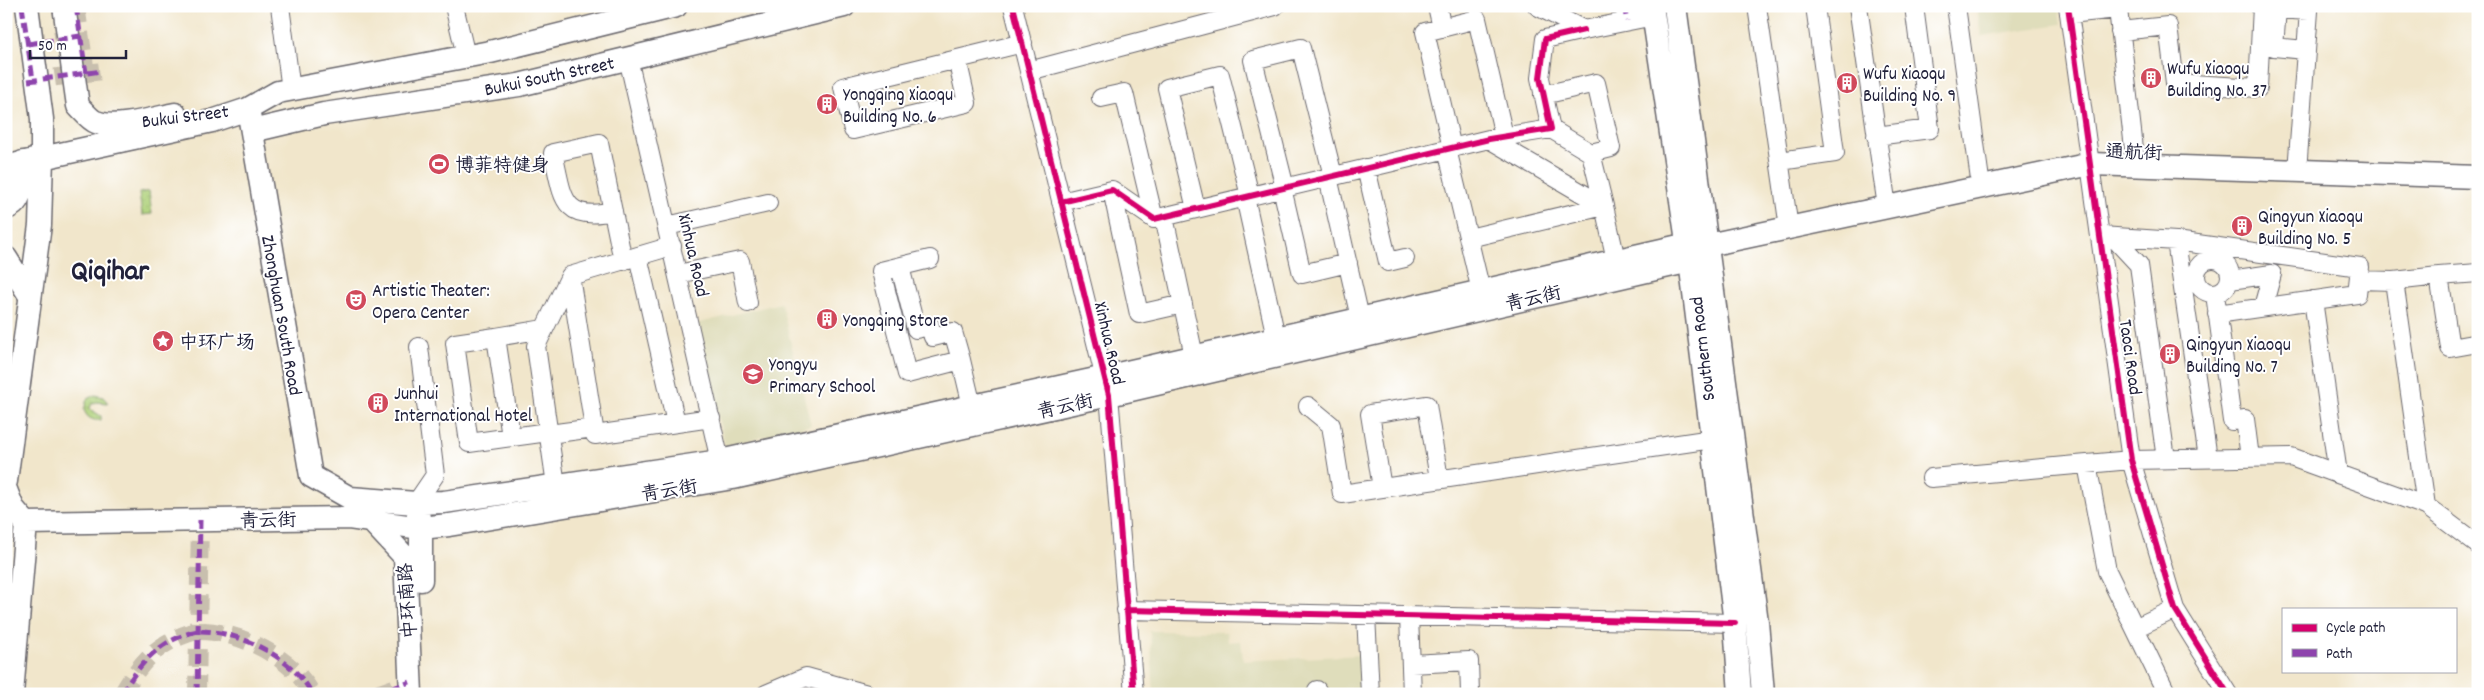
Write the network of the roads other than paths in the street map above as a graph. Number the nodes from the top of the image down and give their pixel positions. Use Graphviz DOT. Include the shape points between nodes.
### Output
graph roads {
  1 [pos="26,6"];
  2 [pos="64,6"];
  3 [pos="280,6"];
  4 [pos="454,6"];
  5 [pos="676,6"];
  6 [pos="844,6"];
  7 [pos="1014,6"];
  8 [pos="1275,6"];
  9 [pos="1437,6"];
  10 [pos="1537,6"];
  11 [pos="1675,6"];
  12 [pos="1815,6"];
  13 [pos="1858,6"];
  14 [pos="1914,6"];
  15 [pos="1956,6"];
  16 [pos="2262,6"];
  17 [pos="1760,7"];
  18 [pos="2069,10"];
  19 [pos="1653,11"];
  20 [pos="1626,14"];
  21 [pos="1442,28"];
  22 [pos="1584,30"];
  23 [pos="2120,31"];
  24 [pos="1022,43"];
  25 [pos="2305,50"];
  26 [pos="466,56"];
  27 [pos="628,58"];
  28 [pos="957,59"];
  29 [pos="1029,71"];
  30 [pos="291,90"];
  31 [pos="1543,94"];
  32 [pos="1100,98"];
  33 [pos="248,109"];
  34 [pos="1550,129"];
  35 [pos="252,132"];
  36 [pos="1876,136"];
  37 [pos="1497,138"];
  38 [pos="1450,148"];
  39 [pos="1591,153"];
  40 [pos="1780,161"];
  41 [pos="24,162"];
  42 [pos="2090,164"];
  43 [pos="2136,166"];
  44 [pos="1366,168"];
  45 [pos="2296,171"];
  46 [pos="1330,177"];
  47 [pos="2478,177"];
  48 [pos="1284,188"];
  49 [pos="1981,188"];
  50 [pos="1112,190"];
  51 [pos="1247,197"];
  52 [pos="1061,202"];
  53 [pos="768,203"];
  54 [pos="1604,206"];
  55 [pos="1886,207"];
  56 [pos="6,208"];
  57 [pos="1196,209"];
  58 [pos="613,211"];
  59 [pos="1159,218"];
  60 [pos="667,226"];
  61 [pos="1789,228"];
  62 [pos="2107,236"];
  63 [pos="1469,238"];
  64 [pos="672,246"];
  65 [pos="2177,248"];
  66 [pos="1696,250"];
  67 [pos="6,258"];
  68 [pos="631,258"];
  69 [pos="1405,258"];
  70 [pos="930,259"];
  71 [pos="1616,260"];
  72 [pos="2208,260"];
  73 [pos="1348,263"];
  74 [pos="900,267"];
  75 [pos="2478,273"];
  76 [pos="678,274"];
  77 [pos="570,276"];
  78 [pos="2439,276"];
  79 [pos="2230,280"];
  80 [pos="2359,280"];
  81 [pos="2394,281"];
  82 [pos="1481,291"];
  83 [pos="2215,294"];
  84 [pos="30,296"];
  85 [pos="2313,300"];
  86 [pos="748,304"];
  87 [pos="1183,304"];
  88 [pos="2263,308"];
  89 [pos="2218,314"];
  90 [pos="1360,318"];
  91 [pos="544,329"];
  92 [pos="916,329"];
  93 [pos="897,334"];
  94 [pos="496,336"];
  95 [pos="1276,338"];
  96 [pos="2478,343"];
  97 [pos="419,347"];
  98 [pos="1194,356"];
  99 [pos="961,360"];
  100 [pos="1107,386"];
  101 [pos="972,406"];
  102 [pos="1308,406"];
  103 [pos="710,418"];
  104 [pos="676,423"];
  105 [pos="594,428"];
  106 [pos="549,433"];
  107 [pos="511,437"];
  108 [pos="1712,439"];
  109 [pos="2208,458"];
  110 [pos="2250,458"];
  111 [pos="2166,459"];
  112 [pos="720,460"];
  113 [pos="2131,460"];
  114 [pos="2087,464"];
  115 [pos="2338,474"];
  116 [pos="1931,478"];
  117 [pos="1439,480"];
  118 [pos="6,481"];
  119 [pos="556,485"];
  120 [pos="1382,488"];
  121 [pos="6,490"];
  122 [pos="350,498"];
  123 [pos="416,503"];
  124 [pos="2426,506"];
  125 [pos="372,522"];
  126 [pos="26,523"];
  127 [pos="421,528"];
  128 [pos="2478,545"];
  129 [pos="2176,609"];
  130 [pos="1126,610"];
  131 [pos="1366,615"];
  132 [pos="1409,616"];
  133 [pos="1735,623"];
  134 [pos="2135,628"];
  135 [pos="1411,664"];
  136 [pos="12,694"];
  137 [pos="411,694"];
  138 [pos="426,694"];
  139 [pos="766,694"];
  140 [pos="867,694"];
  141 [pos="1134,694"];
  142 [pos="1370,694"];
  143 [pos="1412,694"];
  144 [pos="1470,694"];
  145 [pos="1740,694"];
  146 [pos="1763,694"];
  147 [pos="2167,694"];
  148 [pos="2228,694"];
  1 -- 41 [label="main road" via="42,119"];
  2 -- 33 [label="main road, Bukui Street" via="78,106 95,122 116,125 210,108"];
  3 -- 30 [label="street"];
  4 -- 26 [label="street"];
  5 -- 26 [label="main road, Bukui South Street"];
  6 -- 27 [label="main road, Bukui South Street"];
  7 -- 24 [label="street, Xinhua Road"];
  8 -- 29 [label="street"];
  9 -- 21 [label="street"];
  10 -- 22 [label="street"];
  11 -- 66 [label="main road, Southern Road"];
  12 -- 40 [label="street" via="1835,154"];
  13 -- 36 [label="street"];
  14 -- 36 [label="street" via="1930,129"];
  15 -- 49 [label="street"];
  16 -- 23 [label="street" via="2258,88 2175,83 2168,26"];
  17 -- 40 [label="street"];
  18 -- 23 [label="street" via="2118,9"];
  18 -- 42 [label="street, Taoci Road"];
  19 -- 20 [label="street"];
  19 -- 66 [label="main road, Southern Road"];
  20 -- 22 [label="street"];
  21 -- 37 [label="street" via="1477,20"];
  21 -- 38 [label="street" via="1425,32"];
  22 -- 31 [label="street" via="1545,39 1540,78"];
  23 -- 43 [label="street"];
  24 -- 28 [label="street"];
  24 -- 29 [label="street, Xinhua Road"];
  25 -- 45 [label="street"];
  26 -- 30 [label="main road, Bukui South Street"];
  27 -- 35 [label="main road, Bukui South Street" via="519,85 324,114"];
  27 -- 60 [label="street, Xinhua Road"];
  28 -- 28 [label="street" via="843,87 853,130 967,103"];
  29 -- 52 [label="street, Xinhua Road"];
  30 -- 33 [label="main road, Bukui South Street" via="278,92"];
  31 -- 34 [label="street"];
  31 -- 39 [label="street" via="1596,83 1611,148"];
  32 -- 59 [label="street" via="1124,92"];
  33 -- 35 [label="main road, Zhonghuan South Road"];
  33 -- 41 [label="main road, Bukui Street" via="212,121"];
  34 -- 37 [label="street"];
  34 -- 39 [label="street"];
  35 -- 122 [label="main road, Zhonghuan South Road" via="311,476"];
  36 -- 55 [label="street"];
  37 -- 38 [label="street"];
  37 -- 54 [label="street"];
  38 -- 44 [label="street"];
  38 -- 63 [label="street"];
  39 -- 54 [label="street"];
  40 -- 61 [label="street"];
  41 -- 56 [label="main road" via="20,196"];
  41 -- 84 [label="main road" via="40,225"];
  42 -- 43 [label="main road, 通航街"];
  42 -- 49 [label="main road, 通航街"];
  42 -- 62 [label="street, Taoci Road"];
  43 -- 45 [label="main road, 通航街"];
  44 -- 46 [label="street"];
  44 -- 69 [label="street" via="1388,262"];
  45 -- 47 [label="main road, 通航街"];
  46 -- 48 [label="street"];
  46 -- 48 [label="street" via="1301,48 1253,60"];
  46 -- 73 [label="street"];
  48 -- 51 [label="street"];
  48 -- 73 [label="street" via="1302,274"];
  49 -- 55 [label="main road, 通航街"];
  50 -- 52 [label="street"];
  50 -- 59 [label="street"];
  50 -- 87 [label="street" via="1139,314"];
  51 -- 57 [label="street"];
  51 -- 57 [label="street" via="1220,75 1167,88"];
  51 -- 95 [label="street"];
  52 -- 100 [label="street, Xinhua Road"];
  53 -- 60 [label="street"];
  54 -- 63 [label="street"];
  54 -- 71 [label="street"];
  55 -- 61 [label="main road, 通航街"];
  57 -- 59 [label="street"];
  58 -- 58 [label="street" via="600,143 552,153 564,200 579,213"];
  58 -- 68 [label="street"];
  59 -- 87 [label="street"];
  60 -- 64 [label="street, Xinhua Road"];
  61 -- 66 [label="main road, 通航街"];
  62 -- 65 [label="street"];
  62 -- 111 [label="street" via="2139,266"];
  62 -- 113 [label="street, Taoci Road"];
  63 -- 82 [label="street"];
  64 -- 68 [label="street"];
  64 -- 76 [label="street, Xinhua Road"];
  65 -- 72 [label="street"];
  65 -- 80 [label="street" via="2360,267"];
  65 -- 109 [label="street"];
  66 -- 71 [label="main road, 青云街"];
  66 -- 100 [label="main road, 青云街"];
  66 -- 108 [label="main road, Southern Road"];
  66 -- 146 [label="main road, Southern Road" via="1757,622"];
  67 -- 84 [label="main road"];
  68 -- 77 [label="street"];
  68 -- 104 [label="street"];
  70 -- 74 [label="street"];
  71 -- 82 [label="main road, 青云街"];
  72 -- 79 [label="street" via="2220,260 2225,264"];
  72 -- 83 [label="street" via="2199,266 2197,283 2204,292"];
  73 -- 90 [label="street"];
  74 -- 92 [label="street"];
  74 -- 93 [label="street" via="881,272"];
  75 -- 78 [label="street"];
  76 -- 86 [label="street" via="740,261"];
  76 -- 103 [label="street, Xinhua Road"];
  77 -- 91 [label="street"];
  77 -- 105 [label="street"];
  78 -- 81 [label="street"];
  78 -- 96 [label="street" via="2450,348"];
  79 -- 83 [label="street" via="2225,290"];
  79 -- 88 [label="street" via="2272,274"];
  80 -- 81 [label="street"];
  80 -- 85 [label="street" via="2357,294"];
  81 -- 124 [label="street"];
  82 -- 90 [label="main road, 青云街"];
  83 -- 89 [label="street"];
  84 -- 118 [label="main road"];
  85 -- 88 [label="street"];
  85 -- 115 [label="street"];
  87 -- 98 [label="street"];
  88 -- 89 [label="street"];
  89 -- 110 [label="street" via="2232,421 2245,419"];
  90 -- 95 [label="main road, 青云街"];
  91 -- 94 [label="street"];
  91 -- 106 [label="street" via="536,346"];
  92 -- 93 [label="street"];
  92 -- 99 [label="street" via="930,326 933,337 953,332"];
  93 -- 99 [label="street" via="907,374"];
  94 -- 107 [label="street"];
  94 -- 107 [label="street" via="455,342 469,443"];
  95 -- 98 [label="main road, 青云街"];
  97 -- 123 [label="street" via="435,475"];
  98 -- 100 [label="main road, 青云街"];
  99 -- 101 [label="street"];
  100 -- 101 [label="main road, 青云街"];
  100 -- 127 [label="main road, 青云街" via="733,478"];
  100 -- 130 [label="street, Xinhua Road"];
  101 -- 112 [label="main road, 青云街"];
  102 -- 120 [label="street" via="1331,425 1342,494"];
  103 -- 104 [label="street"];
  103 -- 112 [label="street, Xinhua Road"];
  104 -- 105 [label="street" via="595,435"];
  105 -- 106 [label="street"];
  106 -- 107 [label="street"];
  106 -- 119 [label="street"];
  108 -- 117 [label="street"];
  108 -- 133 [label="main road, Southern Road"];
  109 -- 110 [label="street"];
  109 -- 111 [label="street"];
  110 -- 115 [label="street" via="2291,457"];
  111 -- 113 [label="street"];
  112 -- 119 [label="main road, 青云街"];
  113 -- 114 [label="street"];
  113 -- 129 [label="street, Taoci Road"];
  114 -- 116 [label="street"];
  114 -- 134 [label="street" via="2107,571"];
  115 -- 124 [label="street"];
  117 -- 120 [label="street"];
  117 -- 120 [label="street" via="1427,405 1370,414"];
  119 -- 123 [label="main road, 青云街" via="444,502"];
  121 -- 126 [label="main road" via="12,508"];
  122 -- 123 [label="main road, 青云街"];
  122 -- 125 [label="main road, 中环南路"];
  123 -- 127 [label="main road, 中环南路"];
  124 -- 128 [label="street"];
  125 -- 126 [label="main road, 青云街" via="348,518"];
  125 -- 127 [label="main road, 青云街"];
  125 -- 137 [label="main road, 中环南路" via="405,557"];
  126 -- 136 [label="main road"];
  127 -- 138 [label="main road, 中环南路" via="419,550"];
  129 -- 134 [label="street"];
  129 -- 148 [label="street, Taoci Road"];
  130 -- 131 [label="street"];
  130 -- 141 [label="street, Xinhua Road"];
  131 -- 132 [label="street"];
  131 -- 142 [label="street"];
  132 -- 133 [label="street"];
  132 -- 135 [label="street"];
  133 -- 145 [label="main road, Southern Road"];
  134 -- 147 [label="street"];
  135 -- 143 [label="street"];
  135 -- 144 [label="street" via="1469,661"];
  139 -- 140 [label="street" via="806,677"];
}
